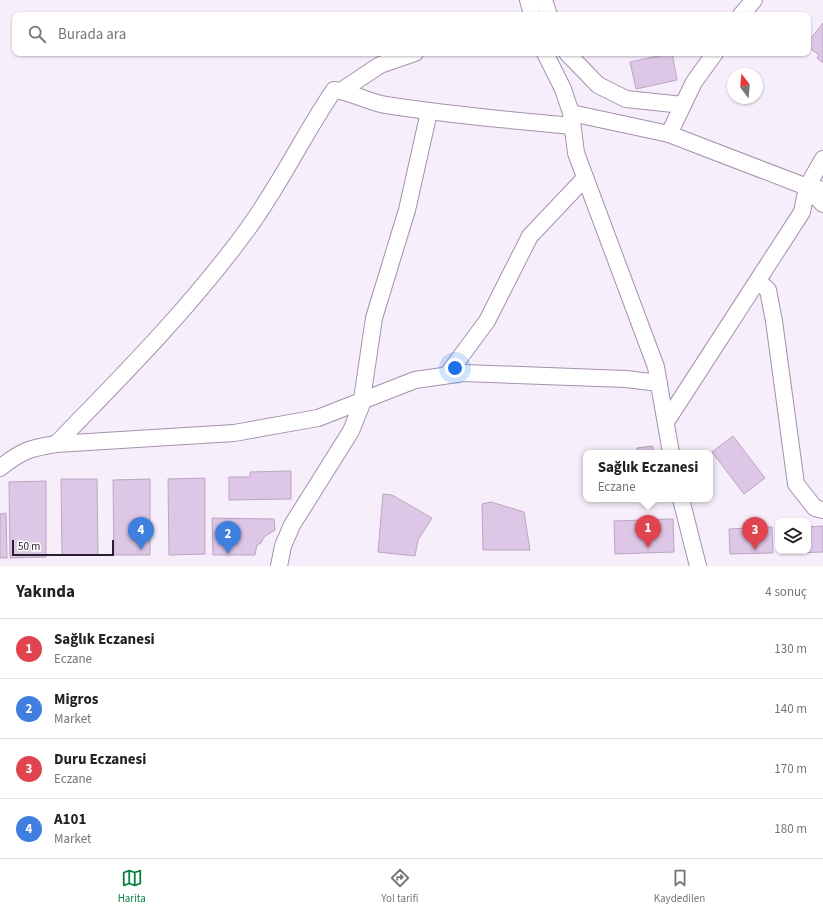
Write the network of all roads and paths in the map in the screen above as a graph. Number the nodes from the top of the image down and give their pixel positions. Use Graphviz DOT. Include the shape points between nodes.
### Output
graph roads {
  1 [pos="528,0"];
  2 [pos="544,0"];
  3 [pos="754,0"];
  4 [pos="531,12"];
  5 [pos="548,12"];
  6 [pos="744,12"];
  7 [pos="406,56"];
  8 [pos="546,56"];
  9 [pos="570,56"];
  10 [pos="713,56"];
  11 [pos="341,91"];
  12 [pos="683,105"];
  13 [pos="429,112"];
  14 [pos="572,119"];
  15 [pos="669,134"];
  16 [pos="823,159"];
  17 [pos="585,178"];
  18 [pos="807,187"];
  19 [pos="823,190"];
  20 [pos="823,204"];
  21 [pos="758,281"];
  22 [pos="447,375"];
  23 [pos="659,383"];
  24 [pos="362,400"];
  25 [pos="666,422"];
  26 [pos="56,444"];
  27 [pos="671,450"];
  28 [pos="0,468"];
  29 [pos="682,502"];
  30 [pos="823,510"];
  31 [pos="279,566"];
  32 [pos="698,566"];
  1 -- 4 [label="street"];
  2 -- 5 [label="street"];
  3 -- 6 [label="street"];
  7 -- 11 [label="street" via="380,65"];
  8 -- 14 [label="street" via="563,89"];
  9 -- 12 [label="street" via="598,85 626,99"];
  10 -- 12 [label="street" via="694,82"];
  11 -- 13 [label="street" via="371,102"];
  11 -- 26 [label="street" via="334,90 261,209 228,256 169,327"];
  12 -- 15 [label="street"];
  13 -- 14 [label="street"];
  13 -- 24 [label="street" via="407,210 374,318"];
  14 -- 15 [label="street"];
  14 -- 17 [label="street" via="576,153"];
  15 -- 18 [label="street"];
  16 -- 18 [label="street"];
  17 -- 22 [label="street" via="530,236 487,321"];
  17 -- 23 [label="street" via="656,367"];
  18 -- 19 [label="street"];
  18 -- 20 [label="street"];
  18 -- 21 [label="street" via="802,212"];
  21 -- 25 [label="street"];
  21 -- 30 [label="street" via="768,290 774,321 796,484 815,508"];
  22 -- 23 [label="street" via="532,374"];
  22 -- 24 [label="street" via="415,380"];
  23 -- 25 [label="street"];
  24 -- 26 [label="street" via="318,418 234,433"];
  24 -- 31 [label="street" via="351,430 292,524 283,546"];
  25 -- 27 [label="street"];
  26 -- 28 [label="street" via="29,448"];
  29 -- 32 [label="street"];
}
